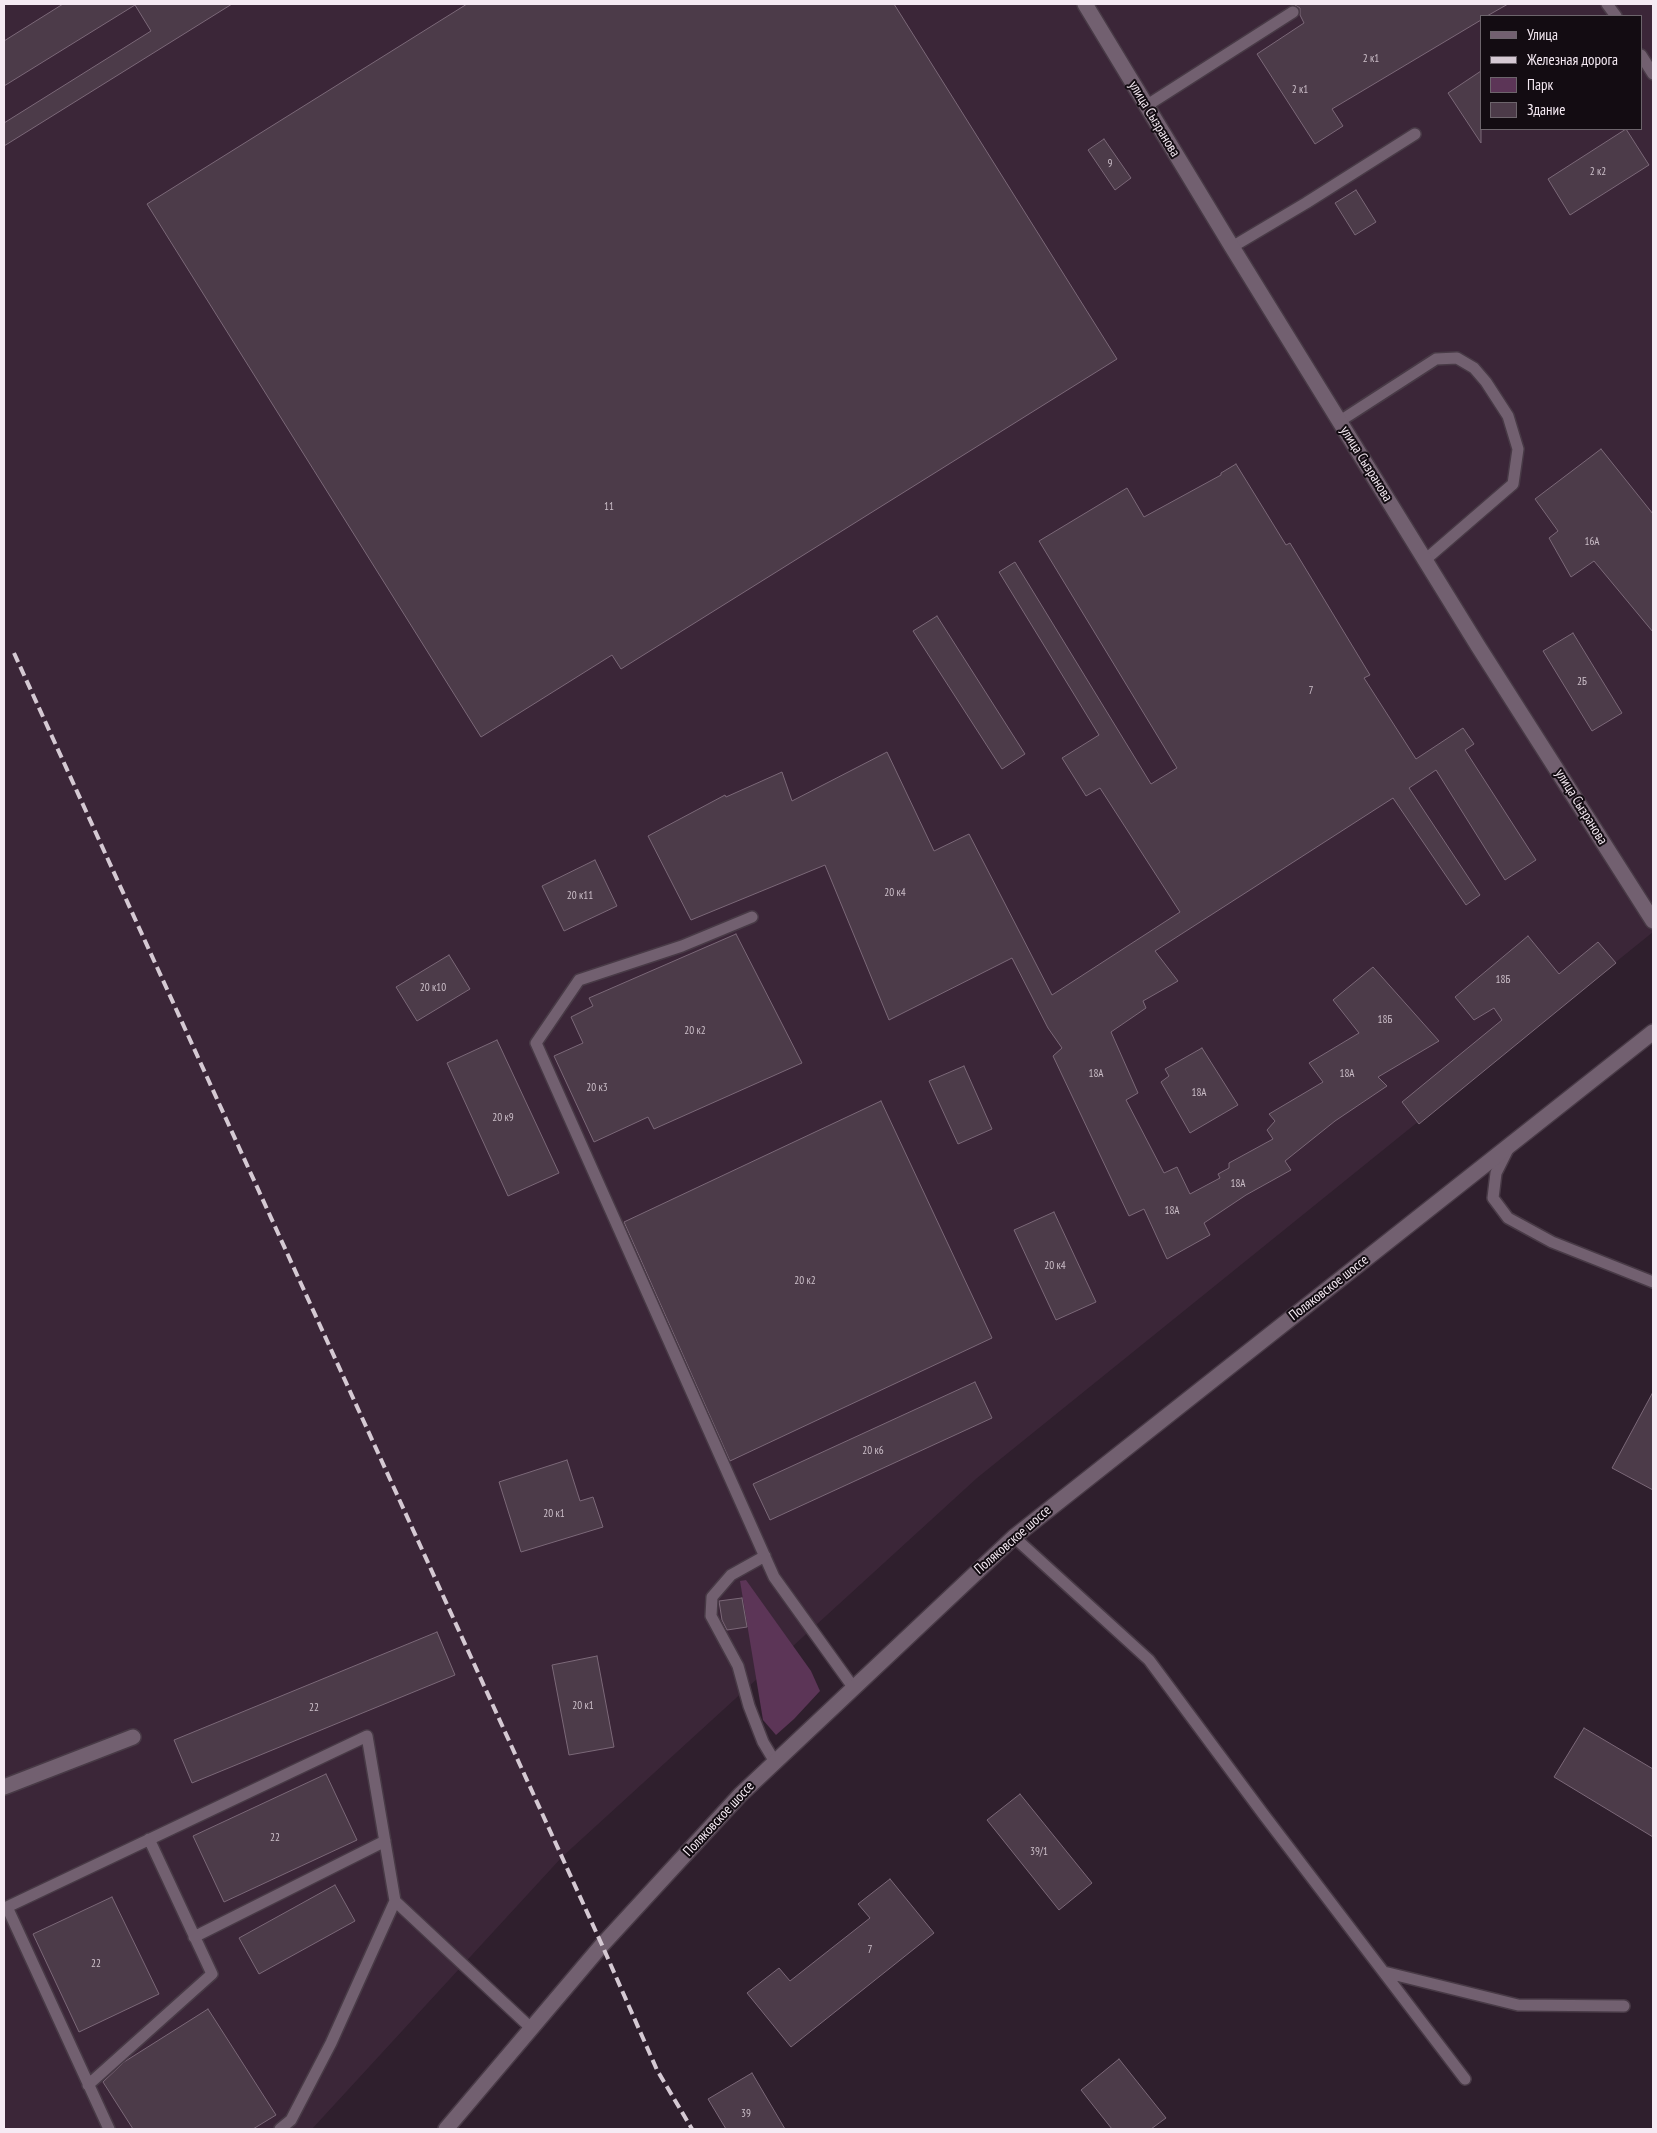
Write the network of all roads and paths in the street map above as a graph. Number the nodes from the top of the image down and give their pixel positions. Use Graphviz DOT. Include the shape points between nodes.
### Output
graph roads {
  1 [pos="1084,4"];
  2 [pos="1607,4"];
  3 [pos="1293,12"];
  4 [pos="1615,15"];
  5 [pos="1642,57"];
  6 [pos="1653,74"];
  7 [pos="1146,106"];
  8 [pos="1415,134"];
  9 [pos="1232,247"];
  10 [pos="1340,421"];
  11 [pos="1426,560"];
  12 [pos="752,917"];
  13 [pos="1653,921"];
  14 [pos="1653,1032"];
  15 [pos="1510,1145"];
  16 [pos="1653,1282"];
  17 [pos="1014,1537"];
  18 [pos="765,1556"];
  19 [pos="853,1687"];
  20 [pos="133,1737"];
  21 [pos="775,1762"];
  22 [pos="4,1787"];
  23 [pos="149,1839"];
  24 [pos="385,1841"];
  25 [pos="395,1901"];
  26 [pos="194,1937"];
  27 [pos="1384,1972"];
  28 [pos="1624,2006"];
  29 [pos="532,2029"];
  30 [pos="1465,2079"];
  31 [pos="88,2085"];
  32 [pos="109,2129"];
  33 [pos="280,2129"];
  34 [pos="446,2129"];
  1 -- 7 [label="street, улица Сызранова"];
  2 -- 4 [label="lane"];
  3 -- 7 [label="lane"];
  5 -- 6 [label="lane"];
  7 -- 9 [label="street, улица Сызранова"];
  8 -- 9 [label="lane"];
  9 -- 10 [label="street, улица Сызранова"];
  10 -- 11 [label="street, улица Сызранова"];
  10 -- 11 [label="lane" via="1436,359 1457,358 1474,368 1508,416 1518,449 1513,484"];
  11 -- 13 [label="street, улица Сызранова"];
  12 -- 18 [label="lane" via="682,946 579,980 536,1042"];
  14 -- 15 [label="street, Поляковское шоссе"];
  15 -- 16 [label="lane" via="1496,1173 1493,1198 1508,1218 1552,1242"];
  15 -- 17 [label="street, Поляковское шоссе"];
  17 -- 19 [label="street, Поляковское шоссе"];
  17 -- 27 [label="lane" via="1149,1660"];
  18 -- 19 [label="lane" via="774,1577"];
  18 -- 21 [label="lane" via="731,1575 712,1597 712,1616 738,1666 760,1733"];
  19 -- 21 [label="street, Поляковское шоссе"];
  20 -- 22 [label="street"];
  21 -- 29 [label="street, Поляковское шоссе" via="740,1795 602,1945"];
  23 -- 24 [label="lane" via="367,1736"];
  23 -- 26 [label="lane"];
  23 -- 31 [label="lane" via="7,1907"];
  24 -- 25 [label="lane"];
  24 -- 26 [label="lane"];
  25 -- 29 [label="lane"];
  25 -- 33 [label="lane" via="331,2043 291,2120"];
  26 -- 31 [label="lane" via="212,1974"];
  27 -- 28 [label="lane" via="1518,2005"];
  27 -- 30 [label="lane"];
  29 -- 34 [label="street, Поляковское шоссе"];
  31 -- 32 [label="lane"];
}
